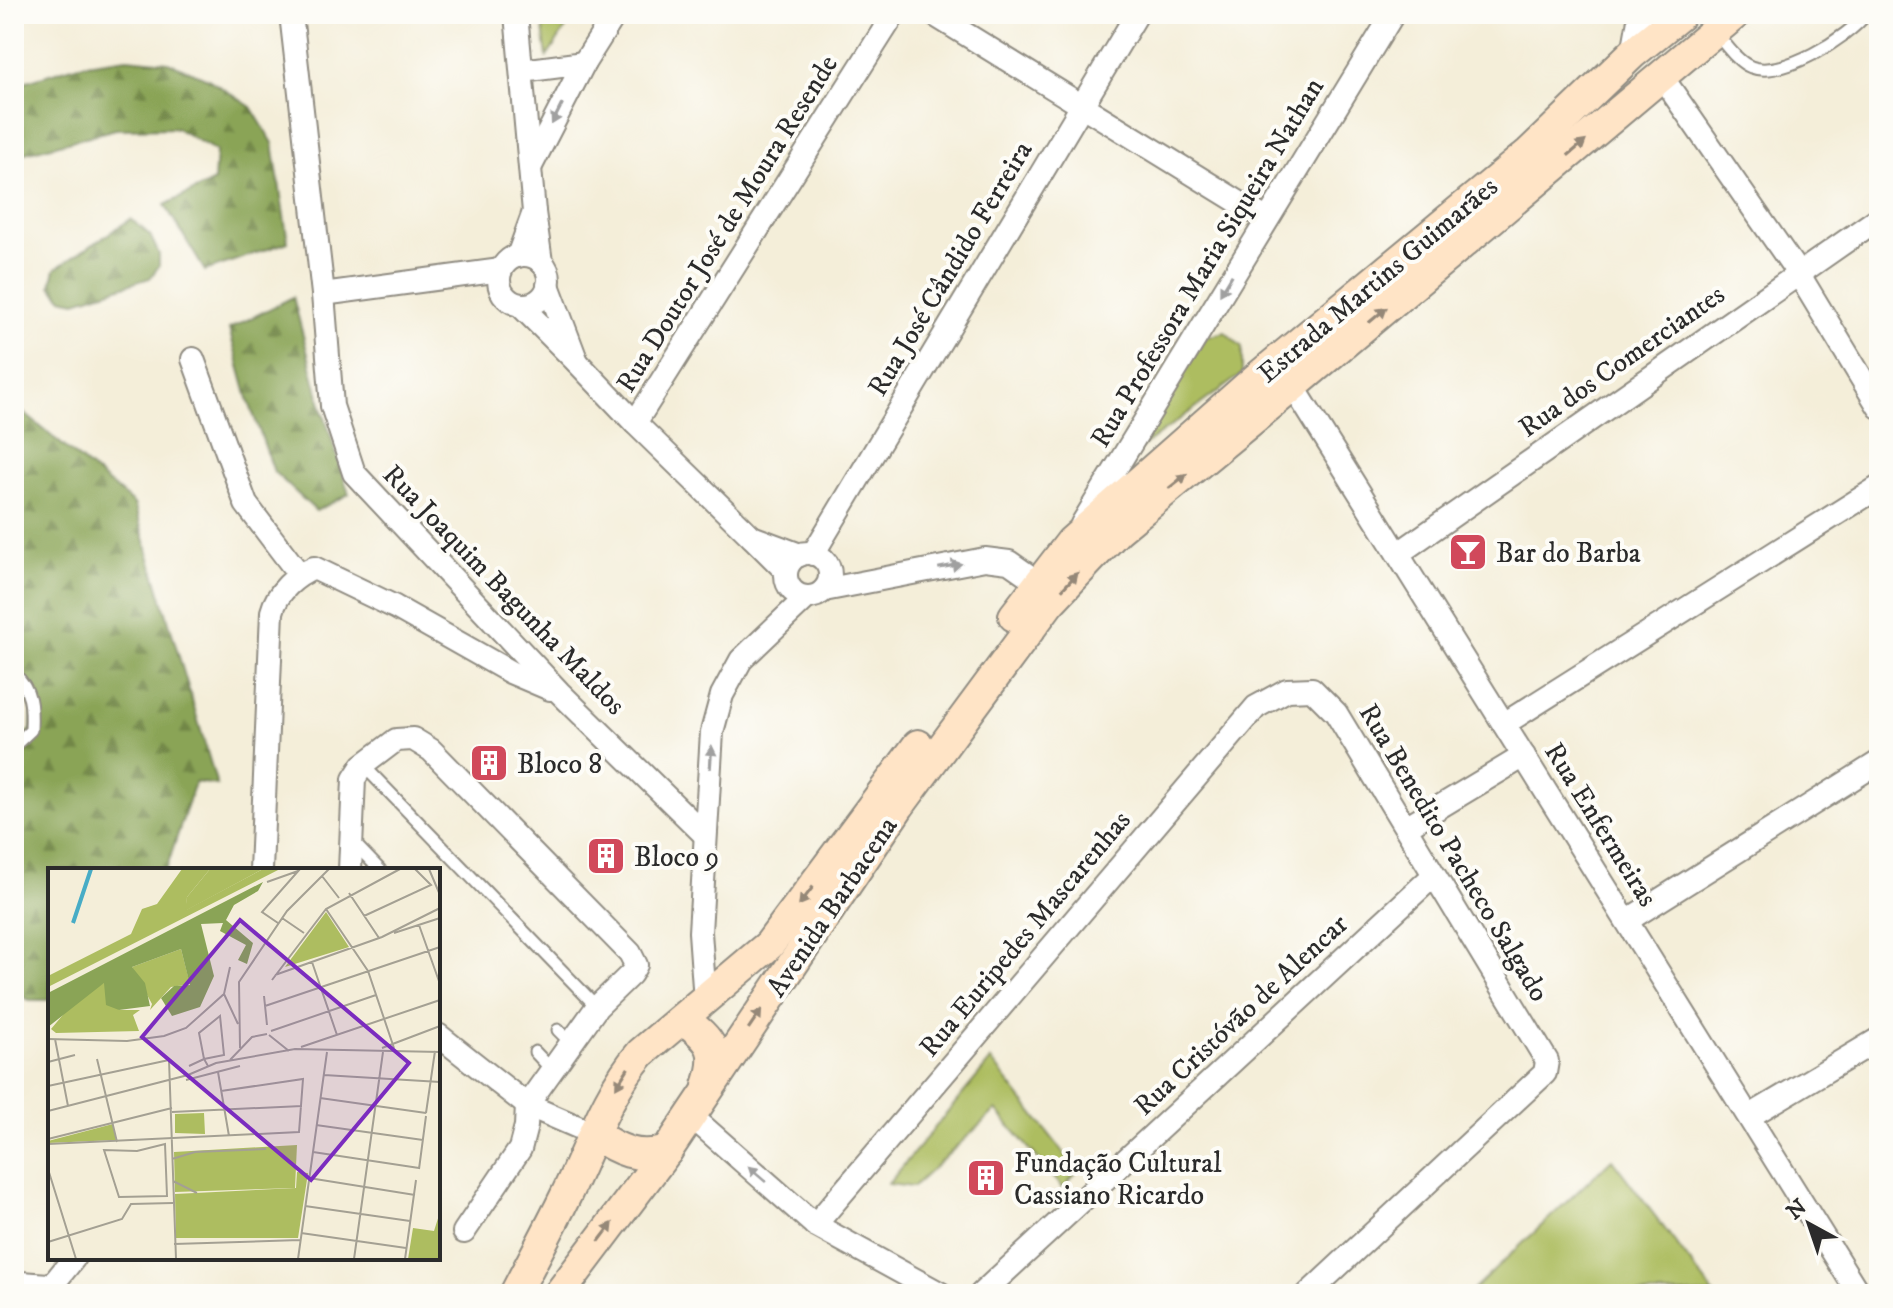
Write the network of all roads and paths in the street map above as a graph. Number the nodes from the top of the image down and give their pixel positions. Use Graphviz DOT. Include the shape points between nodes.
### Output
graph roads {
  1 [pos="291,14"];
  2 [pos="516,14"];
  3 [pos="615,14"];
  4 [pos="894,14"];
  5 [pos="933,14"];
  6 [pos="1137,14"];
  7 [pos="1393,14"];
  8 [pos="1640,14"];
  9 [pos="1681,14"];
  10 [pos="1866,14"];
  11 [pos="1726,20"];
  12 [pos="1633,53"];
  13 [pos="584,63"];
  14 [pos="522,71"];
  15 [pos="1662,77"];
  16 [pos="1083,104"];
  17 [pos="531,166"];
  18 [pos="534,212"];
  19 [pos="1879,218"];
  20 [pos="1266,219"];
  21 [pos="541,262"];
  22 [pos="510,263"];
  23 [pos="1798,273"];
  24 [pos="548,285"];
  25 [pos="323,294"];
  26 [pos="520,305"];
  27 [pos="193,359"];
  28 [pos="577,362"];
  29 [pos="1293,386"];
  30 [pos="1879,407"];
  31 [pos="635,423"];
  32 [pos="1879,487"];
  33 [pos="1118,530"];
  34 [pos="1071,542"];
  35 [pos="1399,553"];
  36 [pos="800,560"];
  37 [pos="299,574"];
  38 [pos="1039,583"];
  39 [pos="815,594"];
  40 [pos="14,674"];
  41 [pos="1287,690"];
  42 [pos="559,692"];
  43 [pos="1504,724"];
  44 [pos="14,746"];
  45 [pos="1524,756"];
  46 [pos="1879,762"];
  47 [pos="363,765"];
  48 [pos="1406,827"];
  49 [pos="705,835"];
  50 [pos="352,841"];
  51 [pos="261,868"];
  52 [pos="350,868"];
  53 [pos="378,868"];
  54 [pos="1433,876"];
  55 [pos="1628,920"];
  56 [pos="597,1007"];
  57 [pos="694,1010"];
  58 [pos="440,1037"];
  59 [pos="1879,1039"];
  60 [pos="535,1052"];
  61 [pos="552,1070"];
  62 [pos="698,1104"];
  63 [pos="527,1105"];
  64 [pos="1750,1116"];
  65 [pos="594,1134"];
  66 [pos="667,1151"];
  67 [pos="815,1225"];
  68 [pos="464,1232"];
  69 [pos="72,1260"];
  70 [pos="14,1277"];
  71 [pos="51,1287"];
  72 [pos="515,1294"];
  73 [pos="559,1294"];
  74 [pos="941,1294"];
  75 [pos="981,1294"];
  76 [pos="1308,1294"];
  77 [pos="1859,1294"];
  1 -- 25 [label="street, Rua Joaquim Bagunha Maldos"];
  2 -- 14 [label="street"];
  3 -- 13 [label="street"];
  4 -- 31 [label="street, Rua Doutor José de Moura Resende"];
  5 -- 16 [label="street"];
  6 -- 16 [label="street, Rua José Cândido Ferreira"];
  7 -- 20 [label="street, Rua Professora Maria Siqueira Nathan"];
  8 -- 12 [label="street"];
  9 -- 12 [label="main road, Estrada Martins Guimarães"];
  10 -- 11 [label="lane" via="1825,47 1772,71 1749,67"];
  11 -- 15 [label="main road, Estrada Martins Guimarães"];
  12 -- 15 [label="main road"];
  12 -- 34 [label="main road, Estrada Martins Guimarães" via="1529,153 1258,377"];
  13 -- 14 [label="street"];
  13 -- 17 [label="street, one-way"];
  14 -- 17 [label="street"];
  15 -- 23 [label="street"];
  29 -- 15 [label="main road, Estrada Martins Guimarães, one-way"];
  16 -- 20 [label="street"];
  16 -- 36 [label="street, Rua José Cândido Ferreira"];
  17 -- 18 [label="street"];
  18 -- 21 [label="street"];
  18 -- 22 [label="street"];
  19 -- 23 [label="street, Rua dos Comerciantes"];
  20 -- 34 [label="street, Rua Professora Maria Siqueira Nathan, one-way"];
  21 -- 22 [label="street" via="534,258"];
  21 -- 24 [label="street"];
  22 -- 25 [label="street"];
  22 -- 26 [label="street" via="499,285"];
  23 -- 30 [label="street"];
  23 -- 35 [label="street, Rua dos Comerciantes"];
  24 -- 26 [label="street" via="535,302"];
  24 -- 28 [label="street"];
  25 -- 42 [label="street, Rua Joaquim Bagunha Maldos" via="332,406 354,473"];
  26 -- 28 [label="street"];
  27 -- 37 [label="street" via="246,504"];
  28 -- 31 [label="street"];
  33 -- 29 [label="main road, Estrada Martins Guimarães, one-way"];
  29 -- 35 [label="street, Rua Enfermeiras"];
  31 -- 36 [label="street" via="752,537"];
  32 -- 43 [label="street"];
  62 -- 33 [label="main road, Avenida Barbacena, one-way" via="899,806 1049,603"];
  34 -- 38 [label="main road, Avenida Barbacena"];
  35 -- 43 [label="street, Rua Enfermeiras"];
  36 -- 39 [label="street" via="785,577 791,590"];
  36 -- 39 [label="street" via="828,566 830,579"];
  37 -- 42 [label="street" via="314,568 510,672"];
  37 -- 51 [label="street" via="275,600 272,612"];
  39 -- 38 [label="street, one-way" via="985,559 1009,562"];
  38 -- 57 [label="main road, Avenida Barbacena, one-way" via="769,945"];
  49 -- 39 [label="street, one-way" via="712,732 722,695 741,660"];
  40 -- 44 [label="lane" via="28,692 32,711 31,730"];
  41 -- 48 [label="street, Rua Benedito Pacheco Salgado" via="1312,689 1336,713"];
  41 -- 67 [label="street, Rua Euripedes Mascarenhas" via="1256,707"];
  42 -- 49 [label="street, Rua Joaquim Bagunha Maldos"];
  43 -- 45 [label="street, Rua Enfermeiras"];
  45 -- 48 [label="street"];
  45 -- 55 [label="street, Rua Enfermeiras"];
  46 -- 55 [label="street"];
  47 -- 50 [label="street" via="354,779"];
  47 -- 56 [label="lane"];
  47 -- 56 [label="street" via="396,740 413,739 431,750 630,953 636,965 631,974"];
  48 -- 54 [label="street, Rua Benedito Pacheco Salgado"];
  49 -- 57 [label="street"];
  50 -- 52 [label="street"];
  50 -- 53 [label="lane"];
  54 -- 75 [label="street, Rua Cristóvão de Alencar"];
  54 -- 76 [label="street, Rua Benedito Pacheco Salgado" via="1547,1061 1545,1073"];
  55 -- 64 [label="street, Rua Enfermeiras"];
  56 -- 61 [label="street" via="565,1037"];
  57 -- 62 [label="main road" via="714,1054"];
  57 -- 65 [label="main road, Avenida Barbacena, one-way" via="626,1071"];
  58 -- 63 [label="street"];
  59 -- 64 [label="street"];
  60 -- 61 [label="lane"];
  61 -- 63 [label="street"];
  62 -- 66 [label="main road, Avenida Barbacena"];
  67 -- 62 [label="street, one-way"];
  63 -- 65 [label="street"];
  63 -- 68 [label="street" via="520,1149"];
  64 -- 77 [label="street, Rua Enfermeiras"];
  65 -- 66 [label="main road" via="629,1154"];
  65 -- 72 [label="main road, Avenida Barbacena"];
  73 -- 66 [label="main road, Avenida Barbacena, one-way"];
  67 -- 74 [label="street"];
  69 -- 71 [label="street"];
  70 -- 71 [label="lane"];
}
